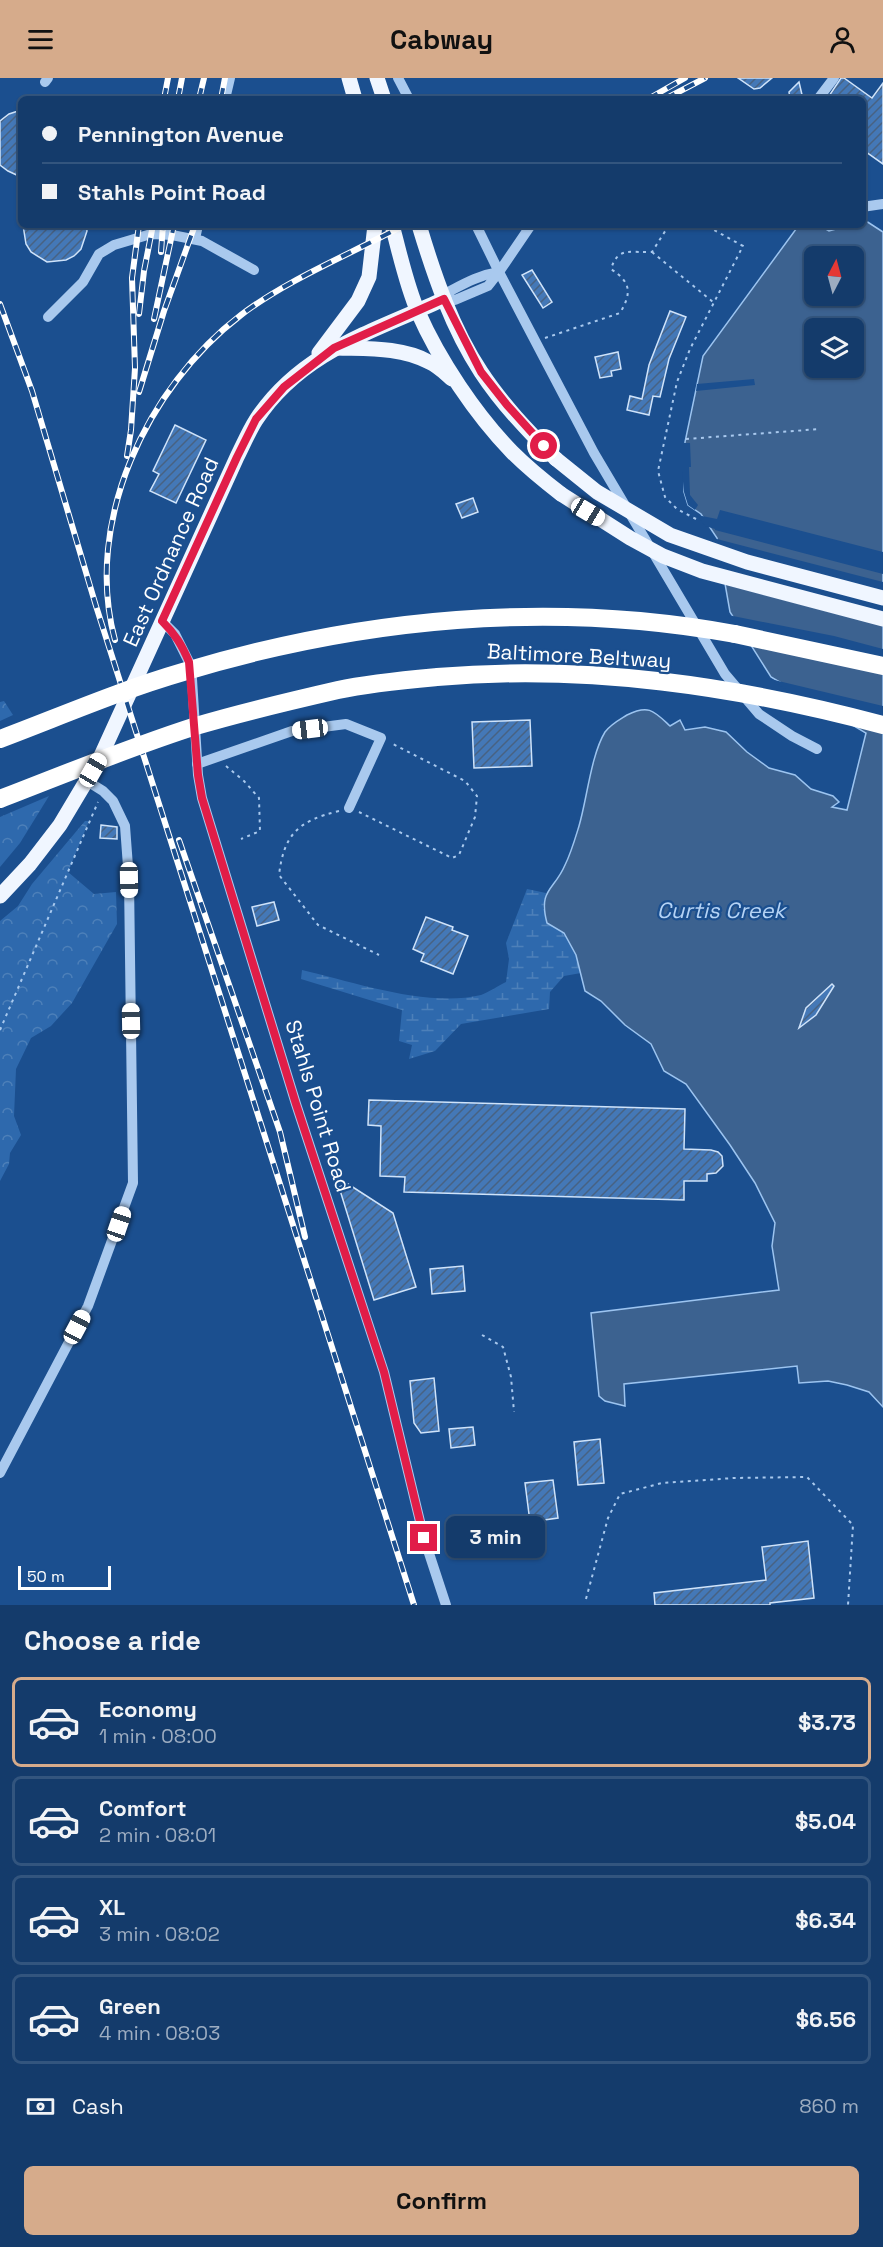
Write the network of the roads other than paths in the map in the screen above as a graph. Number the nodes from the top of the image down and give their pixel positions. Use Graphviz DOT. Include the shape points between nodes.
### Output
graph roads {
  1 [pos="230,78"];
  2 [pos="349,78"];
  3 [pos="377,78"];
  4 [pos="398,78"];
  5 [pos="834,78"];
  6 [pos="226,96"];
  7 [pos="354,96"];
  8 [pos="383,96"];
  9 [pos="407,96"];
  10 [pos="820,96"];
  11 [pos="883,204"];
  12 [pos="866,206"];
  13 [pos="197,228"];
  14 [pos="375,228"];
  15 [pos="393,228"];
  16 [pos="420,228"];
  17 [pos="477,228"];
  18 [pos="529,228"];
  19 [pos="195,239"];
  20 [pos="254,270"];
  21 [pos="499,272"];
  22 [pos="446,299"];
  23 [pos="418,312"];
  24 [pos="48,317"];
  25 [pos="334,348"];
  26 [pos="308,367"];
  27 [pos="460,385"];
  28 [pos="883,598"];
  29 [pos="883,619"];
  30 [pos="162,621"];
  31 [pos="883,666"];
  32 [pos="883,725"];
  33 [pos="0,739"];
  34 [pos="817,749"];
  35 [pos="198,765"];
  36 [pos="87,781"];
  37 [pos="0,800"];
  38 [pos="350,808"];
  39 [pos="0,896"];
  40 [pos="0,1473"];
  41 [pos="446,1605"];
  1 -- 6 [label="street"];
  2 -- 7 [label="main road"];
  3 -- 8 [label="main road"];
  4 -- 9 [label="street"];
  5 -- 10 [label="street"];
  11 -- 12 [label="street"];
  13 -- 19 [label="street"];
  14 -- 26 [label="main road" via="369,277 358,301"];
  15 -- 23 [label="main road"];
  16 -- 22 [label="main road"];
  17 -- 21 [label="street"];
  18 -- 21 [label="street, East Ordnance Road"];
  19 -- 20 [label="street"];
  19 -- 24 [label="street" via="151,234 114,244 99,254 83,282"];
  21 -- 22 [label="street, East Ordnance Road" via="488,285 470,295"];
  21 -- 34 [label="street" via="594,453 725,674 759,714"];
  22 -- 23 [label="main road, East Ordnance Road"];
  22 -- 28 [label="main road, bridge" via="481,372 556,459 597,492 670,535 747,562"];
  23 -- 25 [label="main road, East Ordnance Road"];
  23 -- 27 [label="main road"];
  25 -- 26 [label="main road, East Ordnance Road"];
  25 -- 27 [label="main road" via="386,350 415,356"];
  26 -- 30 [label="main road, East Ordnance Road" via="256,419"];
  27 -- 29 [label="main road, bridge" via="512,452 561,494 630,538 702,571"];
  30 -- 35 [label="street, Stahls Point Road" via="175,634 189,662"];
  30 -- 36 [label="main road, East Ordnance Road"];
  31 -- 33 [label="highway, Baltimore Beltway, bridge" via="692,626 571,617 473,618 400,624 258,651 181,672"];
  32 -- 37 [label="highway, Baltimore Beltway, bridge" via="778,699 620,675 465,674 340,690 206,724"];
  35 -- 38 [label="street" via="292,731 346,724 381,738"];
  35 -- 41 [label="street, Stahls Point Road" via="202,798 384,1372 424,1538"];
  36 -- 39 [label="main road, East Ordnance Road" via="60,825"];
  36 -- 40 [label="street" via="112,801 125,826 133,1183 88,1306"];
}
